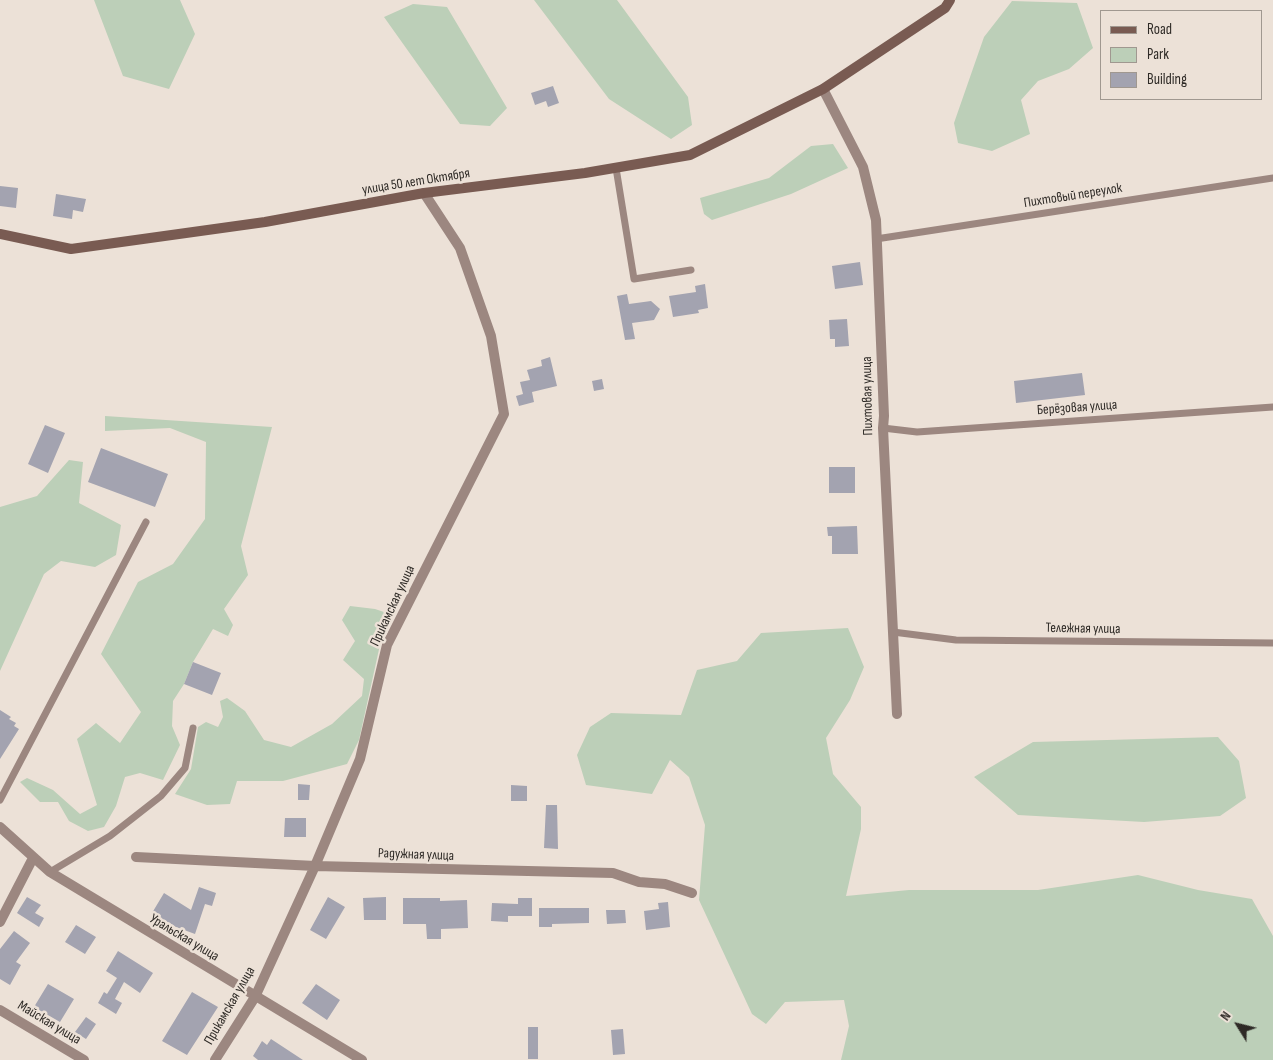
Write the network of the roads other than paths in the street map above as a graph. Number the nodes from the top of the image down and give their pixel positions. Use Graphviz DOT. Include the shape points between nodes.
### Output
graph roads {
  1 [pos="950,0"];
  2 [pos="823,89"];
  3 [pos="616,168"];
  4 [pos="1273,178"];
  5 [pos="424,193"];
  6 [pos="0,234"];
  7 [pos="876,239"];
  8 [pos="691,270"];
  9 [pos="1273,406"];
  10 [pos="883,428"];
  11 [pos="146,522"];
  12 [pos="893,632"];
  13 [pos="1273,643"];
  14 [pos="898,714"];
  15 [pos="193,728"];
  16 [pos="0,800"];
  17 [pos="0,827"];
  18 [pos="136,857"];
  19 [pos="34,858"];
  20 [pos="315,866"];
  21 [pos="50,872"];
  22 [pos="692,893"];
  23 [pos="0,922"];
  24 [pos="255,997"];
  25 [pos="0,1010"];
  26 [pos="84,1060"];
  27 [pos="215,1060"];
  28 [pos="362,1060"];
  1 -- 2 [label="main road, улица 50 лет Октября" via="945,8"];
  2 -- 3 [label="main road, улица 50 лет Октября" via="690,156"];
  2 -- 7 [label="street, Пихтовая улица" via="863,167 876,220"];
  3 -- 5 [label="main road, улица 50 лет Октября"];
  3 -- 8 [label="lane" via="634,280"];
  4 -- 7 [label="lane, Пихтовый переулок"];
  5 -- 6 [label="main road, улица 50 лет Октября" via="265,222 71,249"];
  5 -- 20 [label="street, Прикамская улица" via="460,248 491,336 504,414 387,644 360,759"];
  7 -- 10 [label="street, Пихтовая улица"];
  9 -- 10 [label="lane, Берёзовая улица" via="917,432"];
  10 -- 12 [label="street, Пихтовая улица"];
  11 -- 16 [label="lane"];
  12 -- 13 [label="lane, Тележная улица" via="956,640"];
  12 -- 14 [label="street, Пихтовая улица"];
  15 -- 21 [label="lane" via="185,768 161,796 110,836"];
  17 -- 19 [label="street, Уральская улица"];
  18 -- 20 [label="street, Радужная улица"];
  19 -- 21 [label="street, Уральская улица"];
  19 -- 23 [label="street"];
  20 -- 22 [label="street, Радужная улица" via="613,872 639,882 665,884"];
  20 -- 24 [label="street, Прикамская улица"];
  21 -- 24 [label="street, Уральская улица"];
  24 -- 27 [label="street, Прикамская улица"];
  24 -- 28 [label="street, Уральская улица"];
  25 -- 26 [label="street, Майская улица"];
}
